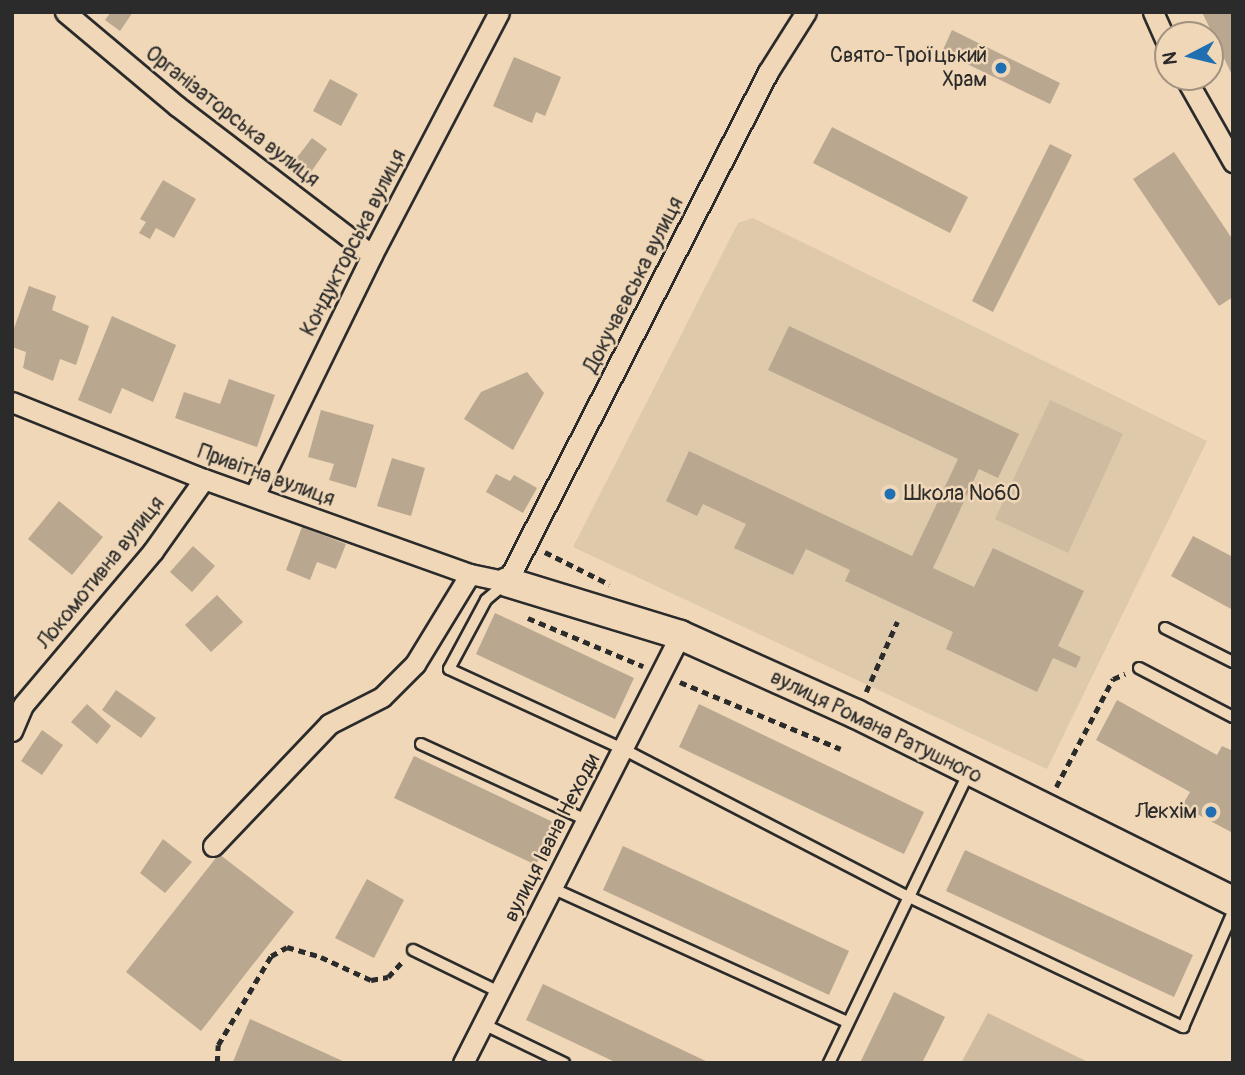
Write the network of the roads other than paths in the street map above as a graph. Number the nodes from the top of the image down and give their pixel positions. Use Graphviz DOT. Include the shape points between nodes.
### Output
graph roads {
  1 [pos="65,12"];
  2 [pos="499,12"];
  3 [pos="806,12"];
  4 [pos="1193,91"];
  5 [pos="1233,162"];
  6 [pos="372,255"];
  7 [pos="12,402"];
  8 [pos="204,479"];
  9 [pos="254,496"];
  10 [pos="470,574"];
  11 [pos="507,582"];
  12 [pos="1166,628"];
  13 [pos="680,635"];
  14 [pos="1233,662"];
  15 [pos="1139,668"];
  16 [pos="1233,717"];
  17 [pos="12,731"];
  18 [pos="421,744"];
  19 [pos="623,749"];
  20 [pos="969,772"];
  21 [pos="586,820"];
  22 [pos="213,846"];
  23 [pos="552,888"];
  24 [pos="907,896"];
  25 [pos="1233,901"];
  26 [pos="1233,912"];
  27 [pos="413,950"];
  28 [pos="499,992"];
  29 [pos="848,1022"];
  30 [pos="483,1024"];
  31 [pos="463,1063"];
  32 [pos="564,1063"];
  33 [pos="829,1063"];
  1 -- 6 [label="street, Організаторська вулиця" via="177,106"];
  2 -- 6 [label="street, Кондукторська вулиця"];
  3 -- 11 [label="street, Докучаєвська вулиця" via="768,72"];
  4 -- 5 [label="street"];
  6 -- 9 [label="street, Кондукторська вулиця"];
  7 -- 8 [label="street, Привітна вулиця"];
  8 -- 9 [label="street, Привітна вулиця"];
  8 -- 17 [label="street, Локомотивна вулиця" via="153,551 23,705"];
  9 -- 10 [label="street, Привітна вулиця"];
  10 -- 11 [label="street, Привітна вулиця"];
  10 -- 22 [label="street" via="415,664 382,697 330,724"];
  11 -- 13 [label="street, вулиця Романа Ратушного"];
  11 -- 19 [label="lane" via="486,600 449,669"];
  12 -- 14 [label="lane"];
  13 -- 19 [label="street, вулиця Івана Неходи"];
  13 -- 20 [label="street, вулиця Романа Ратушного" via="856,714"];
  15 -- 16 [label="lane"];
  18 -- 21 [label="lane"];
  19 -- 21 [label="street, вулиця Івана Неходи"];
  19 -- 24 [label="lane"];
  20 -- 24 [label="lane"];
  20 -- 25 [label="street, вулиця Романа Ратушного"];
  21 -- 23 [label="street, вулиця Івана Неходи"];
  23 -- 28 [label="street, вулиця Івана Неходи"];
  23 -- 29 [label="lane"];
  24 -- 26 [label="lane" via="1183,1027"];
  24 -- 29 [label="lane"];
  27 -- 28 [label="lane"];
  28 -- 30 [label="street, вулиця Івана Неходи"];
  29 -- 33 [label="lane"];
  30 -- 31 [label="street, вулиця Івана Неходи"];
  30 -- 32 [label="lane"];
}
